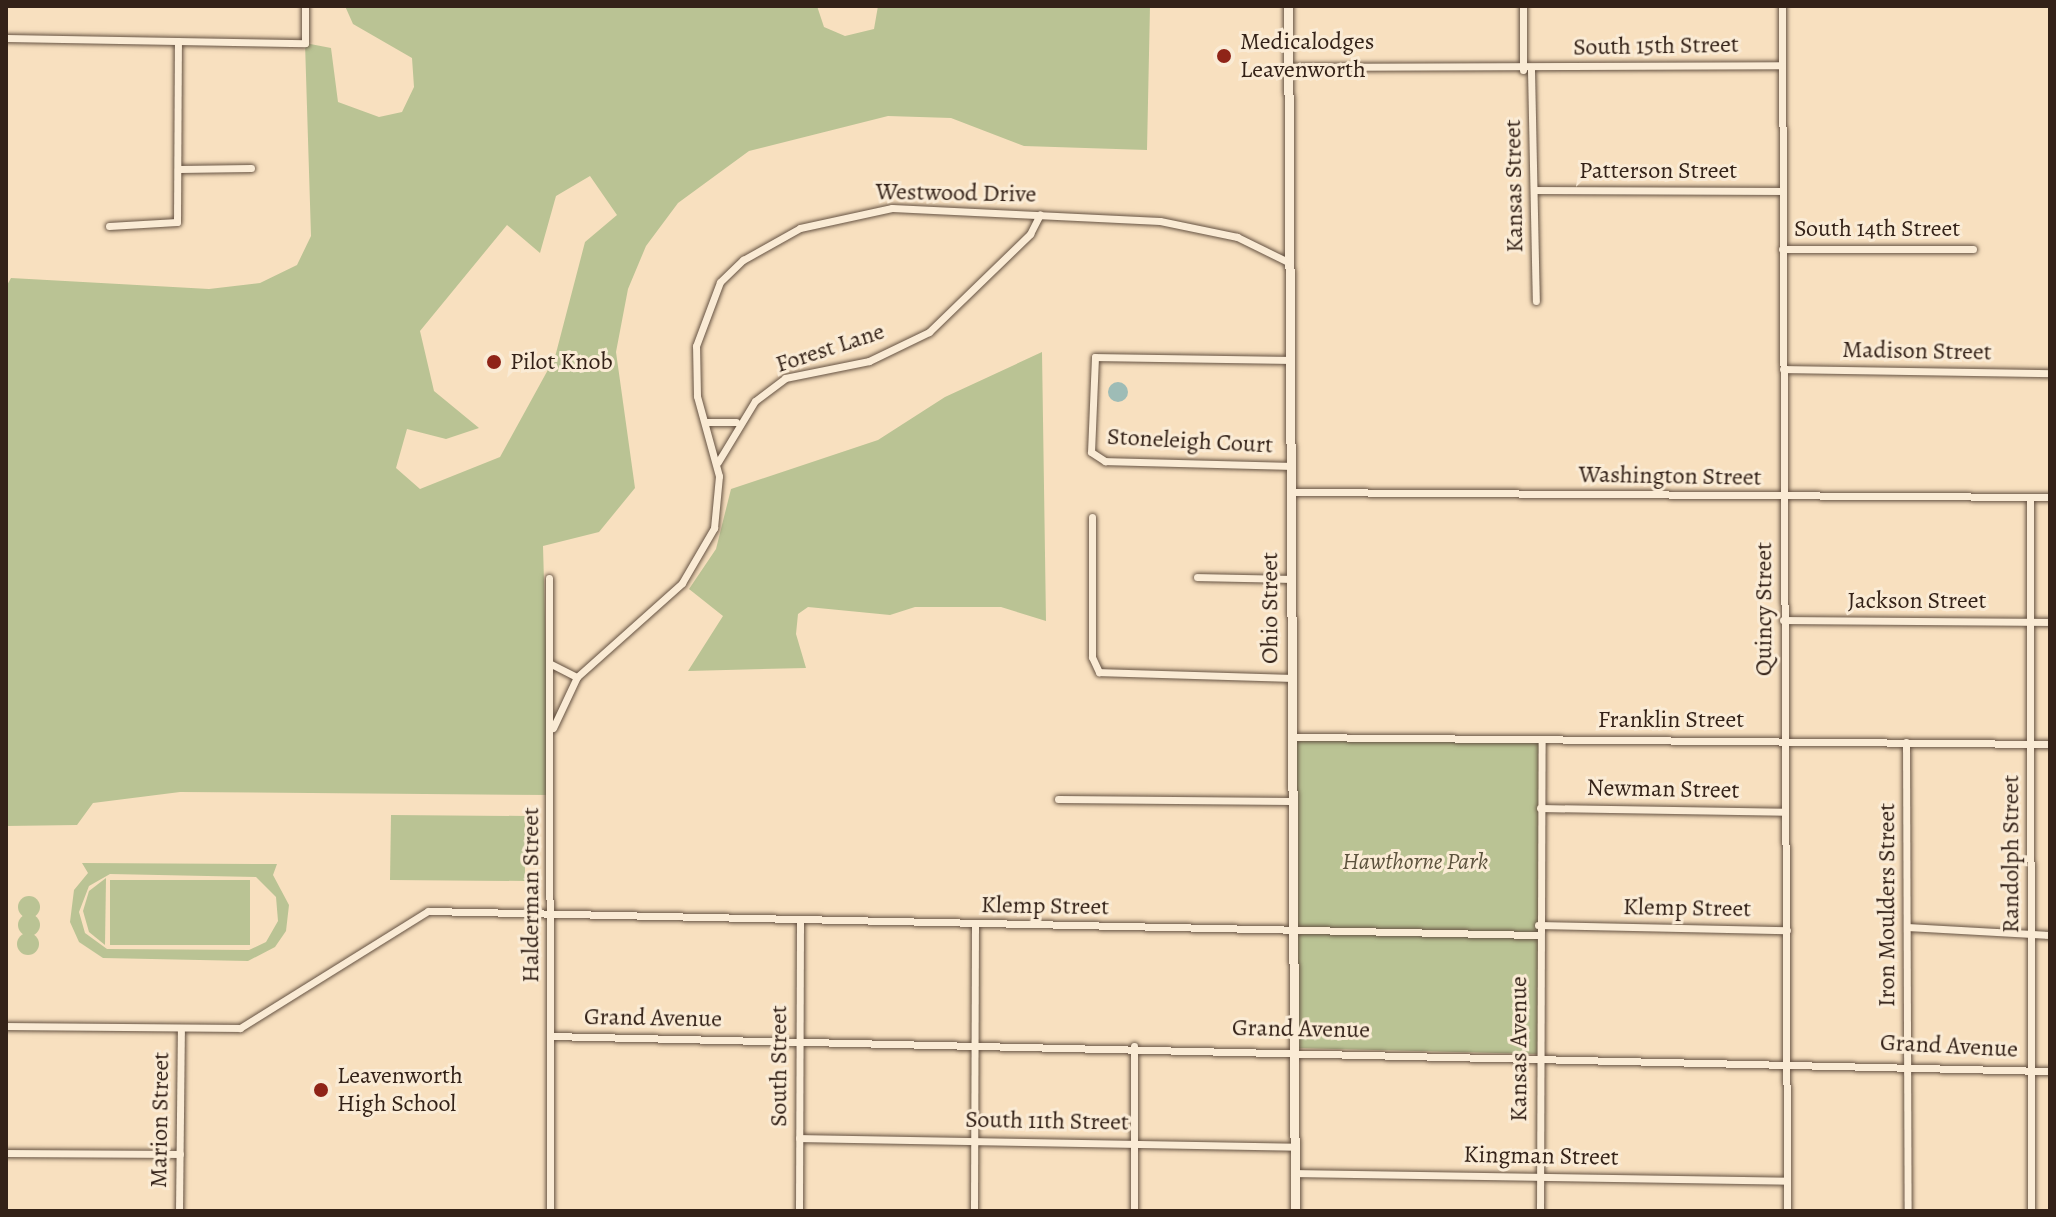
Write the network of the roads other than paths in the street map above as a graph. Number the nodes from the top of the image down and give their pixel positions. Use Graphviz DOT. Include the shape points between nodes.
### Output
graph roads {
  1 [pos="305,6"];
  2 [pos="1288,6"];
  3 [pos="1523,6"];
  4 [pos="1782,6"];
  5 [pos="6,38"];
  6 [pos="178,41"];
  7 [pos="1782,65"];
  8 [pos="1287,67"];
  9 [pos="1527,70"];
  10 [pos="251,168"];
  11 [pos="179,169"];
  12 [pos="1534,190"];
  13 [pos="1782,191"];
  14 [pos="1040,214"];
  15 [pos="109,226"];
  16 [pos="1782,249"];
  17 [pos="1973,249"];
  18 [pos="1288,262"];
  19 [pos="1536,301"];
  20 [pos="1289,360"];
  21 [pos="1783,369"];
  22 [pos="2050,373"];
  23 [pos="705,422"];
  24 [pos="736,422"];
  25 [pos="718,462"];
  26 [pos="1290,466"];
  27 [pos="1291,492"];
  28 [pos="1783,497"];
  29 [pos="2030,497"];
  30 [pos="2050,497"];
  31 [pos="1092,517"];
  32 [pos="1197,577"];
  33 [pos="549,578"];
  34 [pos="1290,579"];
  35 [pos="1783,620"];
  36 [pos="2031,622"];
  37 [pos="2050,622"];
  38 [pos="551,664"];
  39 [pos="577,677"];
  40 [pos="1290,678"];
  41 [pos="553,728"];
  42 [pos="1291,737"];
  43 [pos="1542,739"];
  44 [pos="1785,741"];
  45 [pos="1906,742"];
  46 [pos="2030,744"];
  47 [pos="2050,744"];
  48 [pos="1058,799"];
  49 [pos="1292,801"];
  50 [pos="1540,808"];
  51 [pos="1785,812"];
  52 [pos="552,912"];
  53 [pos="800,920"];
  54 [pos="975,925"];
  55 [pos="1538,925"];
  56 [pos="1907,927"];
  57 [pos="1787,930"];
  58 [pos="1293,931"];
  59 [pos="1538,935"];
  60 [pos="2032,935"];
  61 [pos="2050,935"];
  62 [pos="6,1026"];
  63 [pos="181,1030"];
  64 [pos="550,1036"];
  65 [pos="798,1041"];
  66 [pos="973,1045"];
  67 [pos="1134,1046"];
  68 [pos="1293,1048"];
  69 [pos="1538,1054"];
  70 [pos="1787,1062"];
  71 [pos="1908,1064"];
  72 [pos="2032,1070"];
  73 [pos="2050,1071"];
  74 [pos="799,1138"];
  75 [pos="974,1140"];
  76 [pos="1134,1143"];
  77 [pos="1293,1147"];
  78 [pos="6,1153"];
  79 [pos="180,1154"];
  80 [pos="1294,1173"];
  81 [pos="1539,1176"];
  82 [pos="1787,1181"];
  83 [pos="179,1211"];
  84 [pos="550,1211"];
  85 [pos="799,1211"];
  86 [pos="974,1211"];
  87 [pos="1134,1211"];
  88 [pos="1295,1211"];
  89 [pos="1540,1211"];
  90 [pos="1787,1211"];
  91 [pos="1908,1211"];
  92 [pos="2031,1211"];
  1 -- 6 [label="street" via="305,43"];
  2 -- 8 [label="street, Ohio Street"];
  3 -- 9 [label="street, Kansas Street"];
  4 -- 7 [label="street, Quincy Street"];
  5 -- 6 [label="street"];
  6 -- 11 [label="street"];
  7 -- 9 [label="street, South 15th Street"];
  7 -- 13 [label="street, Quincy Street"];
  8 -- 9 [label="street, South 15th Street"];
  8 -- 18 [label="street, Ohio Street"];
  9 -- 12 [label="street, Kansas Street"];
  10 -- 11 [label="street"];
  11 -- 15 [label="street" via="177,222"];
  12 -- 13 [label="street, Patterson Street"];
  12 -- 19 [label="street, Kansas Street"];
  13 -- 16 [label="street, Quincy Street"];
  14 -- 18 [label="street, Westwood Drive" via="1205,228"];
  14 -- 23 [label="street, Westwood Drive" via="846,212 743,260 720,282 696,346"];
  14 -- 24 [label="street, Forest Lane" via="1030,234 929,332 869,361 785,378"];
  16 -- 17 [label="street, South 14th Street"];
  16 -- 21 [label="street, Quincy Street"];
  18 -- 20 [label="street, Ohio Street"];
  20 -- 26 [label="street, Ohio Street"];
  20 -- 26 [label="street, Stoneleigh Court" via="1095,357 1091,452 1105,461"];
  21 -- 22 [label="street, Madison Street"];
  21 -- 28 [label="street, Quincy Street"];
  23 -- 24 [label="street"];
  23 -- 25 [label="street, Westwood Drive"];
  24 -- 25 [label="street, Forest Lane"];
  25 -- 39 [label="street, Westwood Drive" via="720,494 701,557 682,583"];
  26 -- 27 [label="street, Ohio Street"];
  27 -- 28 [label="street, Washington Street"];
  27 -- 34 [label="street, Ohio Street"];
  28 -- 29 [label="street, Washington Street"];
  28 -- 35 [label="street, Quincy Street"];
  29 -- 30 [label="street, Washington Street"];
  29 -- 36 [label="street, Randolph Street"];
  31 -- 40 [label="street" via="1092,657 1103,674"];
  32 -- 34 [label="street"];
  33 -- 38 [label="street, Halderman Street"];
  34 -- 40 [label="street, Ohio Street"];
  35 -- 36 [label="street, Jackson Street"];
  35 -- 44 [label="street, Quincy Street"];
  36 -- 37 [label="street, Jackson Street"];
  36 -- 46 [label="street, Randolph Street"];
  38 -- 39 [label="street"];
  38 -- 41 [label="street, Halderman Street"];
  39 -- 41 [label="street, Westwood Drive"];
  40 -- 42 [label="street, Ohio Street"];
  41 -- 52 [label="street, Halderman Street"];
  42 -- 43 [label="street, Franklin Street"];
  42 -- 49 [label="street, Ohio Street"];
  43 -- 44 [label="street, Franklin Street"];
  43 -- 50 [label="street"];
  44 -- 45 [label="street, Franklin Street"];
  44 -- 51 [label="street, Quincy Street"];
  45 -- 46 [label="street, Franklin Street"];
  45 -- 56 [label="street, Iron Moulders Street"];
  46 -- 47 [label="street, Franklin Street"];
  46 -- 60 [label="street, Randolph Street"];
  48 -- 49 [label="street"];
  49 -- 58 [label="street, Ohio Street"];
  50 -- 51 [label="street, Newman Street"];
  50 -- 55 [label="street"];
  51 -- 57 [label="street, Quincy Street"];
  52 -- 53 [label="street, Klemp Street"];
  52 -- 63 [label="street" via="412,915 251,1023"];
  52 -- 64 [label="street, Halderman Street"];
  53 -- 54 [label="street, Klemp Street"];
  53 -- 65 [label="street, South Street"];
  54 -- 58 [label="street, Klemp Street"];
  54 -- 66 [label="street"];
  55 -- 57 [label="street, Klemp Street"];
  55 -- 59 [label="street"];
  56 -- 60 [label="street"];
  56 -- 71 [label="street, Iron Moulders Street"];
  57 -- 70 [label="street, Quincy Street"];
  58 -- 59 [label="street, Klemp Street"];
  58 -- 68 [label="street, Ohio Street"];
  59 -- 69 [label="street, Kansas Avenue"];
  60 -- 61 [label="street"];
  60 -- 72 [label="street, Randolph Street"];
  62 -- 63 [label="street"];
  63 -- 79 [label="street, Marion Street"];
  64 -- 65 [label="street, Grand Avenue"];
  64 -- 84 [label="street, Halderman Street"];
  65 -- 66 [label="street, Grand Avenue"];
  65 -- 74 [label="street, South Street"];
  66 -- 67 [label="street, Grand Avenue"];
  66 -- 75 [label="street"];
  67 -- 68 [label="street, Grand Avenue"];
  67 -- 76 [label="street"];
  68 -- 69 [label="street, Grand Avenue"];
  68 -- 77 [label="street, Ohio Street"];
  69 -- 70 [label="street, Grand Avenue"];
  69 -- 81 [label="street, Kansas Avenue"];
  70 -- 71 [label="street, Grand Avenue"];
  70 -- 82 [label="street, Quincy Street"];
  71 -- 72 [label="street, Grand Avenue"];
  71 -- 91 [label="street, Iron Moulders Street"];
  72 -- 73 [label="street, Grand Avenue"];
  72 -- 92 [label="street, Randolph Street"];
  74 -- 75 [label="street, South 11th Street"];
  74 -- 85 [label="street, South Street"];
  75 -- 76 [label="street, South 11th Street"];
  75 -- 86 [label="street"];
  76 -- 77 [label="street, South 11th Street"];
  76 -- 87 [label="street"];
  77 -- 80 [label="street, Ohio Street"];
  78 -- 79 [label="street"];
  79 -- 83 [label="street, Marion Street"];
  80 -- 81 [label="street, Kingman Street"];
  80 -- 88 [label="street, Ohio Street"];
  81 -- 82 [label="street, Kingman Street"];
  81 -- 89 [label="street, Kansas Avenue"];
  82 -- 90 [label="street, Quincy Street"];
}
